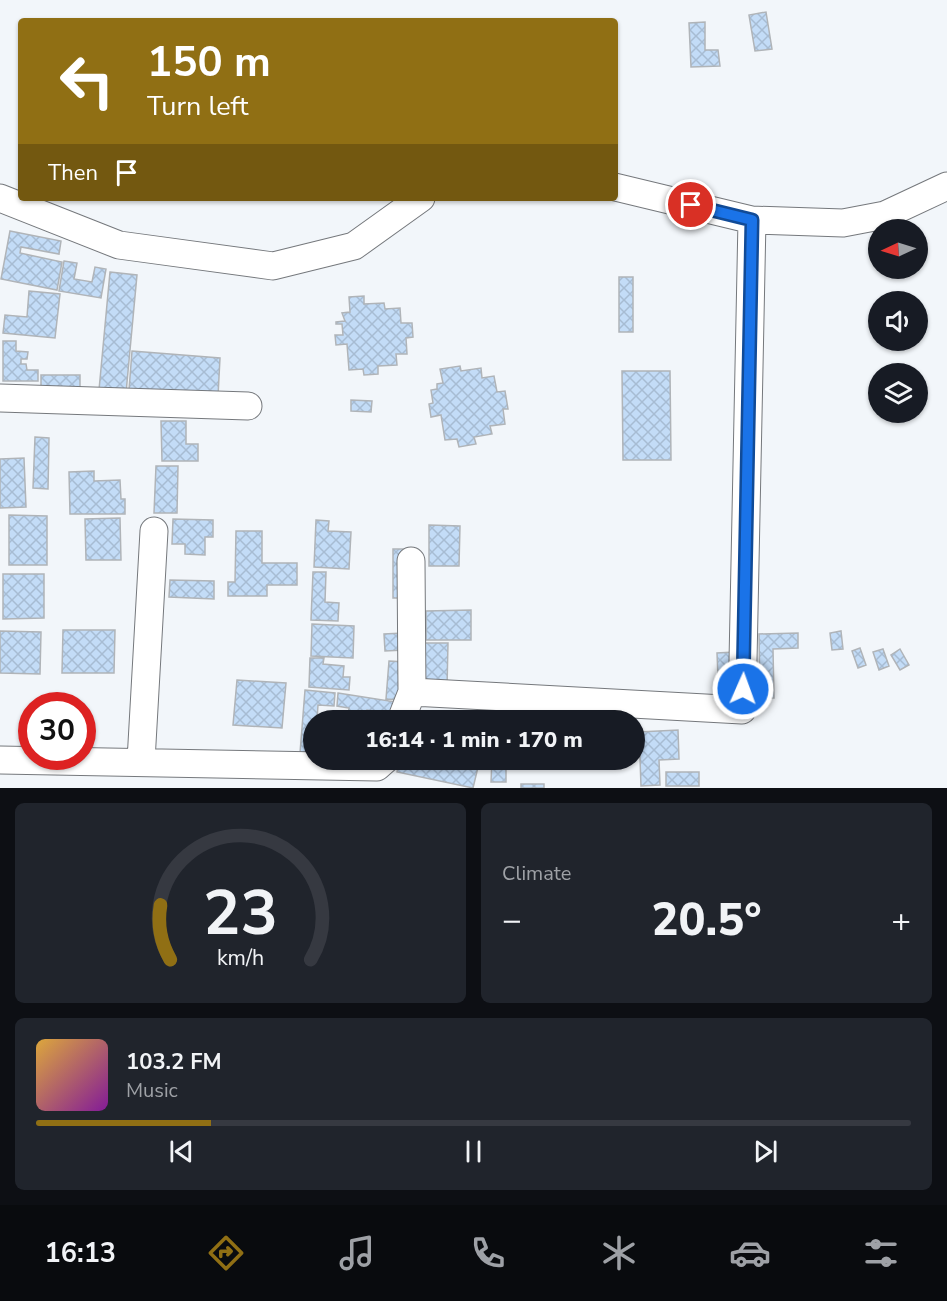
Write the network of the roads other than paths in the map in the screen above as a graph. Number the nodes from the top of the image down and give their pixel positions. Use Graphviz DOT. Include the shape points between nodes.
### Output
graph roads {
  1 [pos="947,186"];
  2 [pos="618,188"];
  3 [pos="0,198"];
  4 [pos="417,201"];
  5 [pos="752,220"];
  6 [pos="0,398"];
  7 [pos="248,405"];
  8 [pos="154,531"];
  9 [pos="411,561"];
  10 [pos="412,692"];
  11 [pos="405,710"];
  12 [pos="0,760"];
  13 [pos="141,761"];
  14 [pos="303,764"];
  1 -- 5 [label="street" via="885,215 843,223"];
  2 -- 5 [label="street"];
  3 -- 4 [label="street" via="119,245 273,266 354,246"];
  5 -- 10 [label="street" via="742,710"];
  6 -- 7 [label="street"];
  8 -- 13 [label="street"];
  9 -- 10 [label="street"];
  10 -- 11 [label="street"];
  12 -- 13 [label="street"];
  13 -- 14 [label="street"];
}
